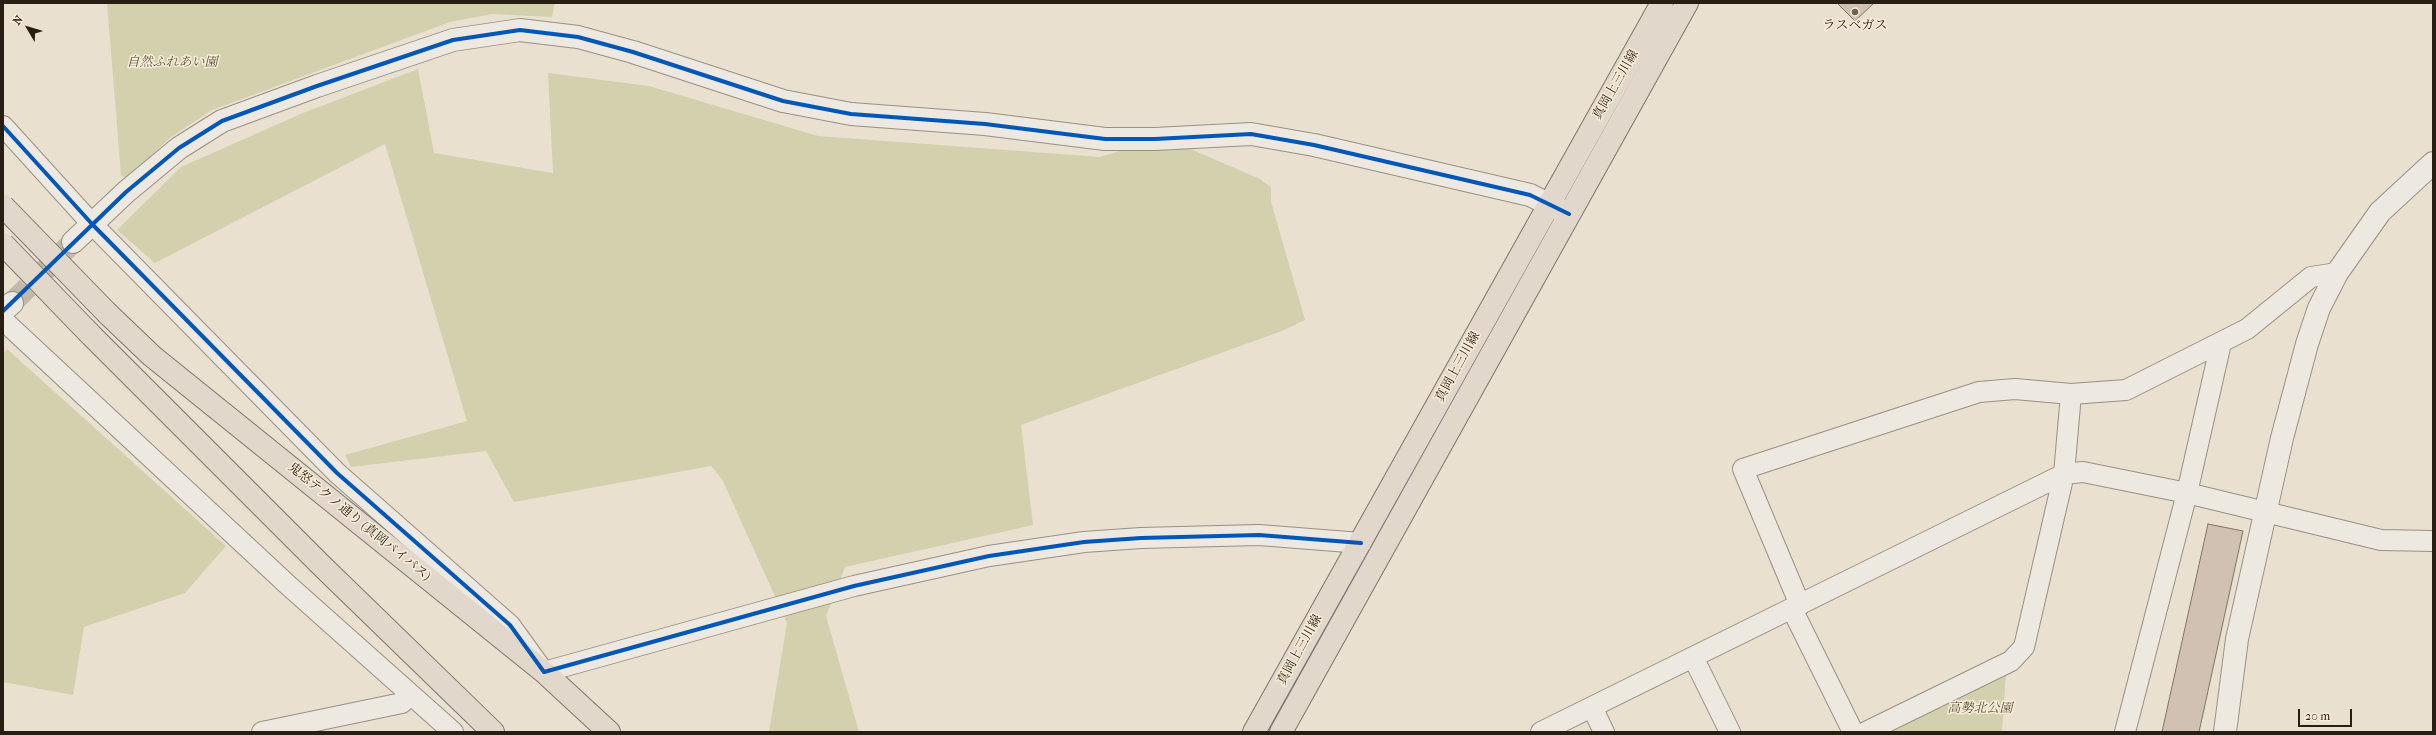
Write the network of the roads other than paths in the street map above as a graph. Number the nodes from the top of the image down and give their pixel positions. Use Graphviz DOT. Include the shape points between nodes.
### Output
graph roads {
  1 [pos="1662,3"];
  2 [pos="1687,3"];
  3 [pos="3,126"];
  4 [pos="2433,163"];
  5 [pos="1548,203"];
  6 [pos="3,206"];
  7 [pos="1568,214"];
  8 [pos="92,224"];
  9 [pos="73,242"];
  10 [pos="3,244"];
  11 [pos="2337,273"];
  12 [pos="6,311"];
  13 [pos="2221,344"];
  14 [pos="2071,394"];
  15 [pos="2064,474"];
  16 [pos="2187,493"];
  17 [pos="2266,512"];
  18 [pos="2433,541"];
  19 [pos="1360,543"];
  20 [pos="1796,607"];
  21 [pos="1693,657"];
  22 [pos="544,672"];
  23 [pos="408,694"];
  24 [pos="1592,707"];
  25 [pos="262,732"];
  26 [pos="453,732"];
  27 [pos="493,732"];
  28 [pos="609,732"];
  29 [pos="1254,732"];
  30 [pos="1282,732"];
  31 [pos="1541,732"];
  32 [pos="1604,732"];
  33 [pos="1730,732"];
  34 [pos="1854,732"];
  35 [pos="1866,732"];
  36 [pos="2125,732"];
  37 [pos="2225,732"];
  1 -- 5 [label="main road, 真岡上三川線"];
  2 -- 7 [label="main road, 真岡上三川線"];
  3 -- 8 [label="street"];
  4 -- 11 [label="street" via="2380,212"];
  5 -- 7 [label="street"];
  5 -- 8 [label="street" via="1530,195 1314,145 1251,134 1105,139 986,124 851,114 783,101 633,52 578,37 520,30 453,40 222,121 179,148"];
  5 -- 19 [label="main road, 真岡上三川線"];
  6 -- 22 [label="main road, 鬼怒テクノ通り (真岡バイパス), bridge" via="152,356"];
  7 -- 30 [label="main road, 真岡上三川線"];
  8 -- 9 [label="street"];
  8 -- 22 [label="street" via="337,473 510,625"];
  10 -- 27 [label="main road, bridge" via="89,334"];
  11 -- 13 [label="street" via="2311,277 2247,329"];
  11 -- 17 [label="street" via="2319,308 2307,344"];
  12 -- 23 [label="street" via="289,586"];
  13 -- 14 [label="street" via="2126,390"];
  13 -- 16 [label="street"];
  14 -- 15 [label="street"];
  14 -- 20 [label="street" via="2015,389 1979,392 1743,469"];
  15 -- 16 [label="street" via="2083,472"];
  15 -- 20 [label="street"];
  15 -- 35 [label="street" via="2024,647 2011,661"];
  16 -- 17 [label="street"];
  16 -- 36 [label="street"];
  17 -- 18 [label="street" via="2381,540"];
  17 -- 37 [label="street" via="2237,639"];
  19 -- 22 [label="street" via="1259,535 1141,538 1084,542 989,556 854,586"];
  19 -- 29 [label="main road, 真岡上三川線"];
  20 -- 21 [label="street"];
  20 -- 34 [label="street"];
  21 -- 24 [label="street"];
  21 -- 33 [label="street"];
  22 -- 28 [label="main road, 鬼怒テクノ通り (真岡バイパス)"];
  23 -- 25 [label="street" via="402,703"];
  23 -- 26 [label="street"];
  24 -- 31 [label="street"];
  24 -- 32 [label="street"];
}
